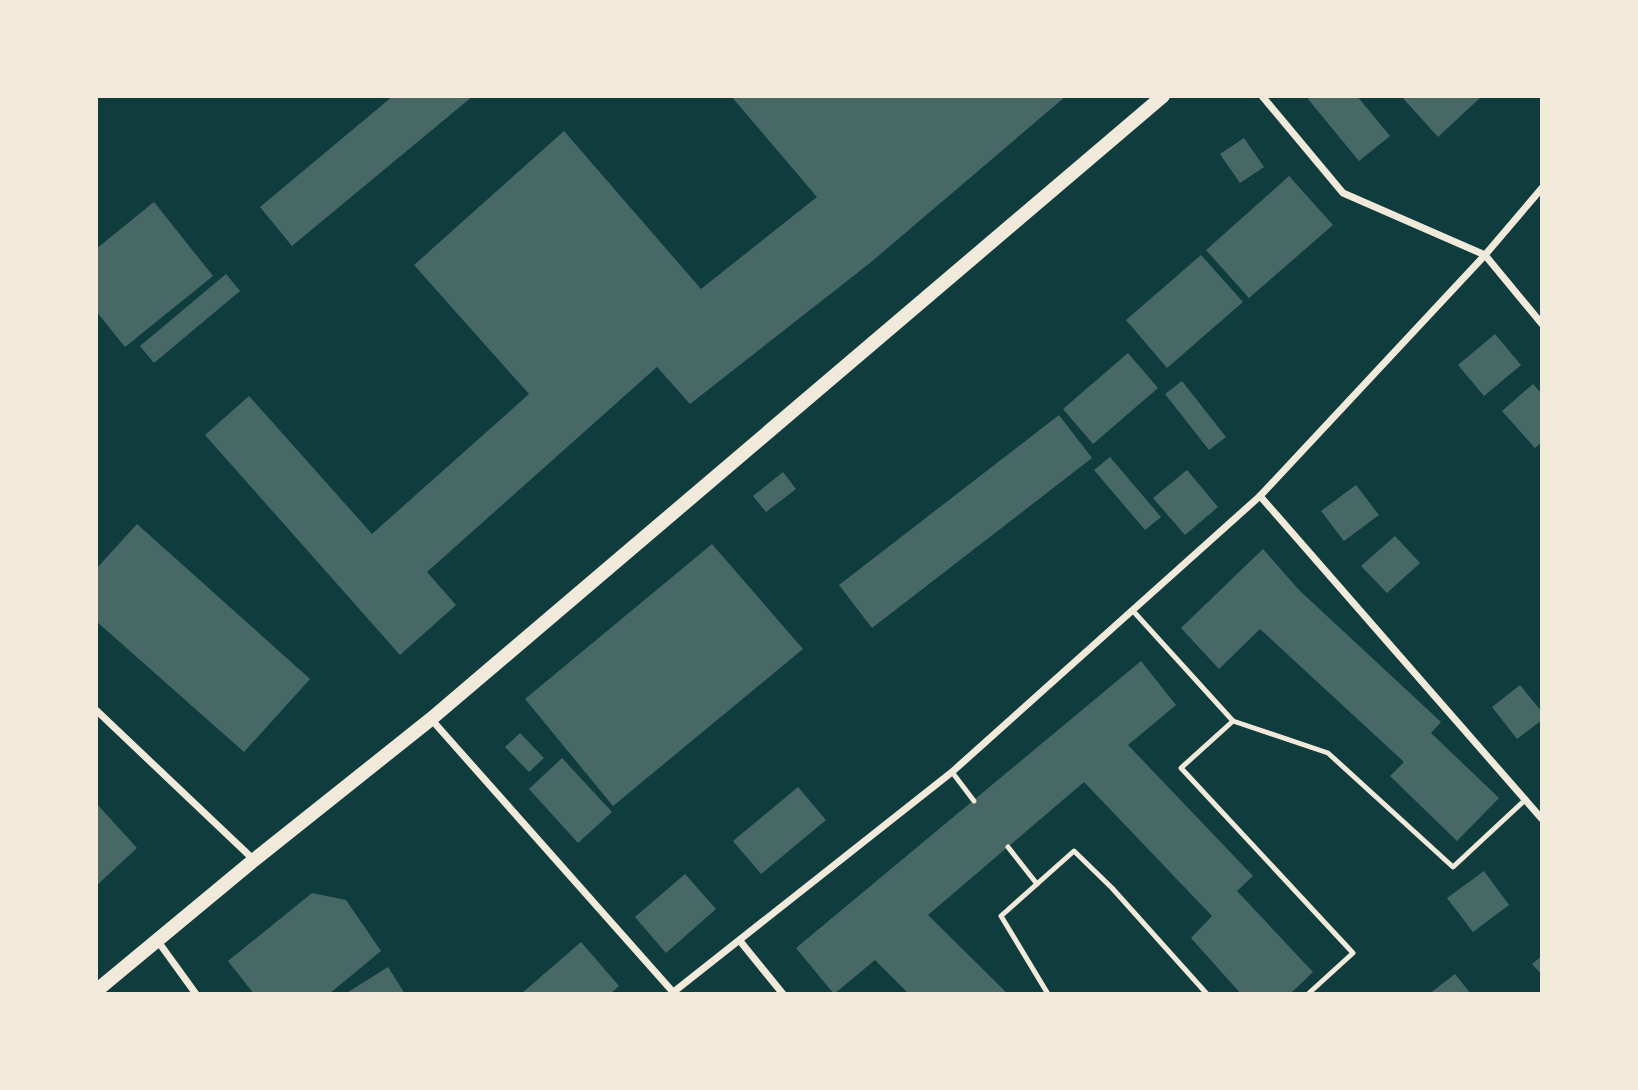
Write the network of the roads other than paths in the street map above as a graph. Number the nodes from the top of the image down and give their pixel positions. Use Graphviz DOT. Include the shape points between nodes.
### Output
graph roads {
  1 [pos="1163,96"];
  2 [pos="1262,96"];
  3 [pos="1542,188"];
  4 [pos="1485,255"];
  5 [pos="1542,324"];
  6 [pos="1261,496"];
  7 [pos="1134,612"];
  8 [pos="96,710"];
  9 [pos="431,719"];
  10 [pos="1233,721"];
  11 [pos="952,772"];
  12 [pos="1526,799"];
  13 [pos="974,801"];
  14 [pos="1542,819"];
  15 [pos="1008,847"];
  16 [pos="254,860"];
  17 [pos="1037,884"];
  18 [pos="158,940"];
  19 [pos="740,941"];
  20 [pos="96,992"];
  21 [pos="672,993"];
  22 [pos="196,994"];
  23 [pos="783,994"];
  24 [pos="1048,994"];
  25 [pos="1207,994"];
  26 [pos="1308,994"];
  1 -- 9 [label="main road"];
  2 -- 4 [label="street" via="1343,192"];
  3 -- 4 [label="street"];
  4 -- 5 [label="street"];
  4 -- 6 [label="street"];
  6 -- 7 [label="street"];
  6 -- 12 [label="street"];
  7 -- 10 [label="lane"];
  7 -- 11 [label="street"];
  8 -- 16 [label="street"];
  9 -- 16 [label="main road"];
  9 -- 21 [label="street"];
  10 -- 12 [label="lane" via="1328,753 1453,867"];
  10 -- 26 [label="lane" via="1181,768 1353,953"];
  11 -- 13 [label="lane"];
  11 -- 19 [label="street"];
  12 -- 14 [label="street"];
  15 -- 17 [label="lane"];
  16 -- 18 [label="main road"];
  17 -- 24 [label="lane" via="1001,916"];
  17 -- 25 [label="lane" via="1074,851"];
  18 -- 20 [label="main road"];
  18 -- 22 [label="street"];
  19 -- 21 [label="street"];
  19 -- 23 [label="street"];
}
